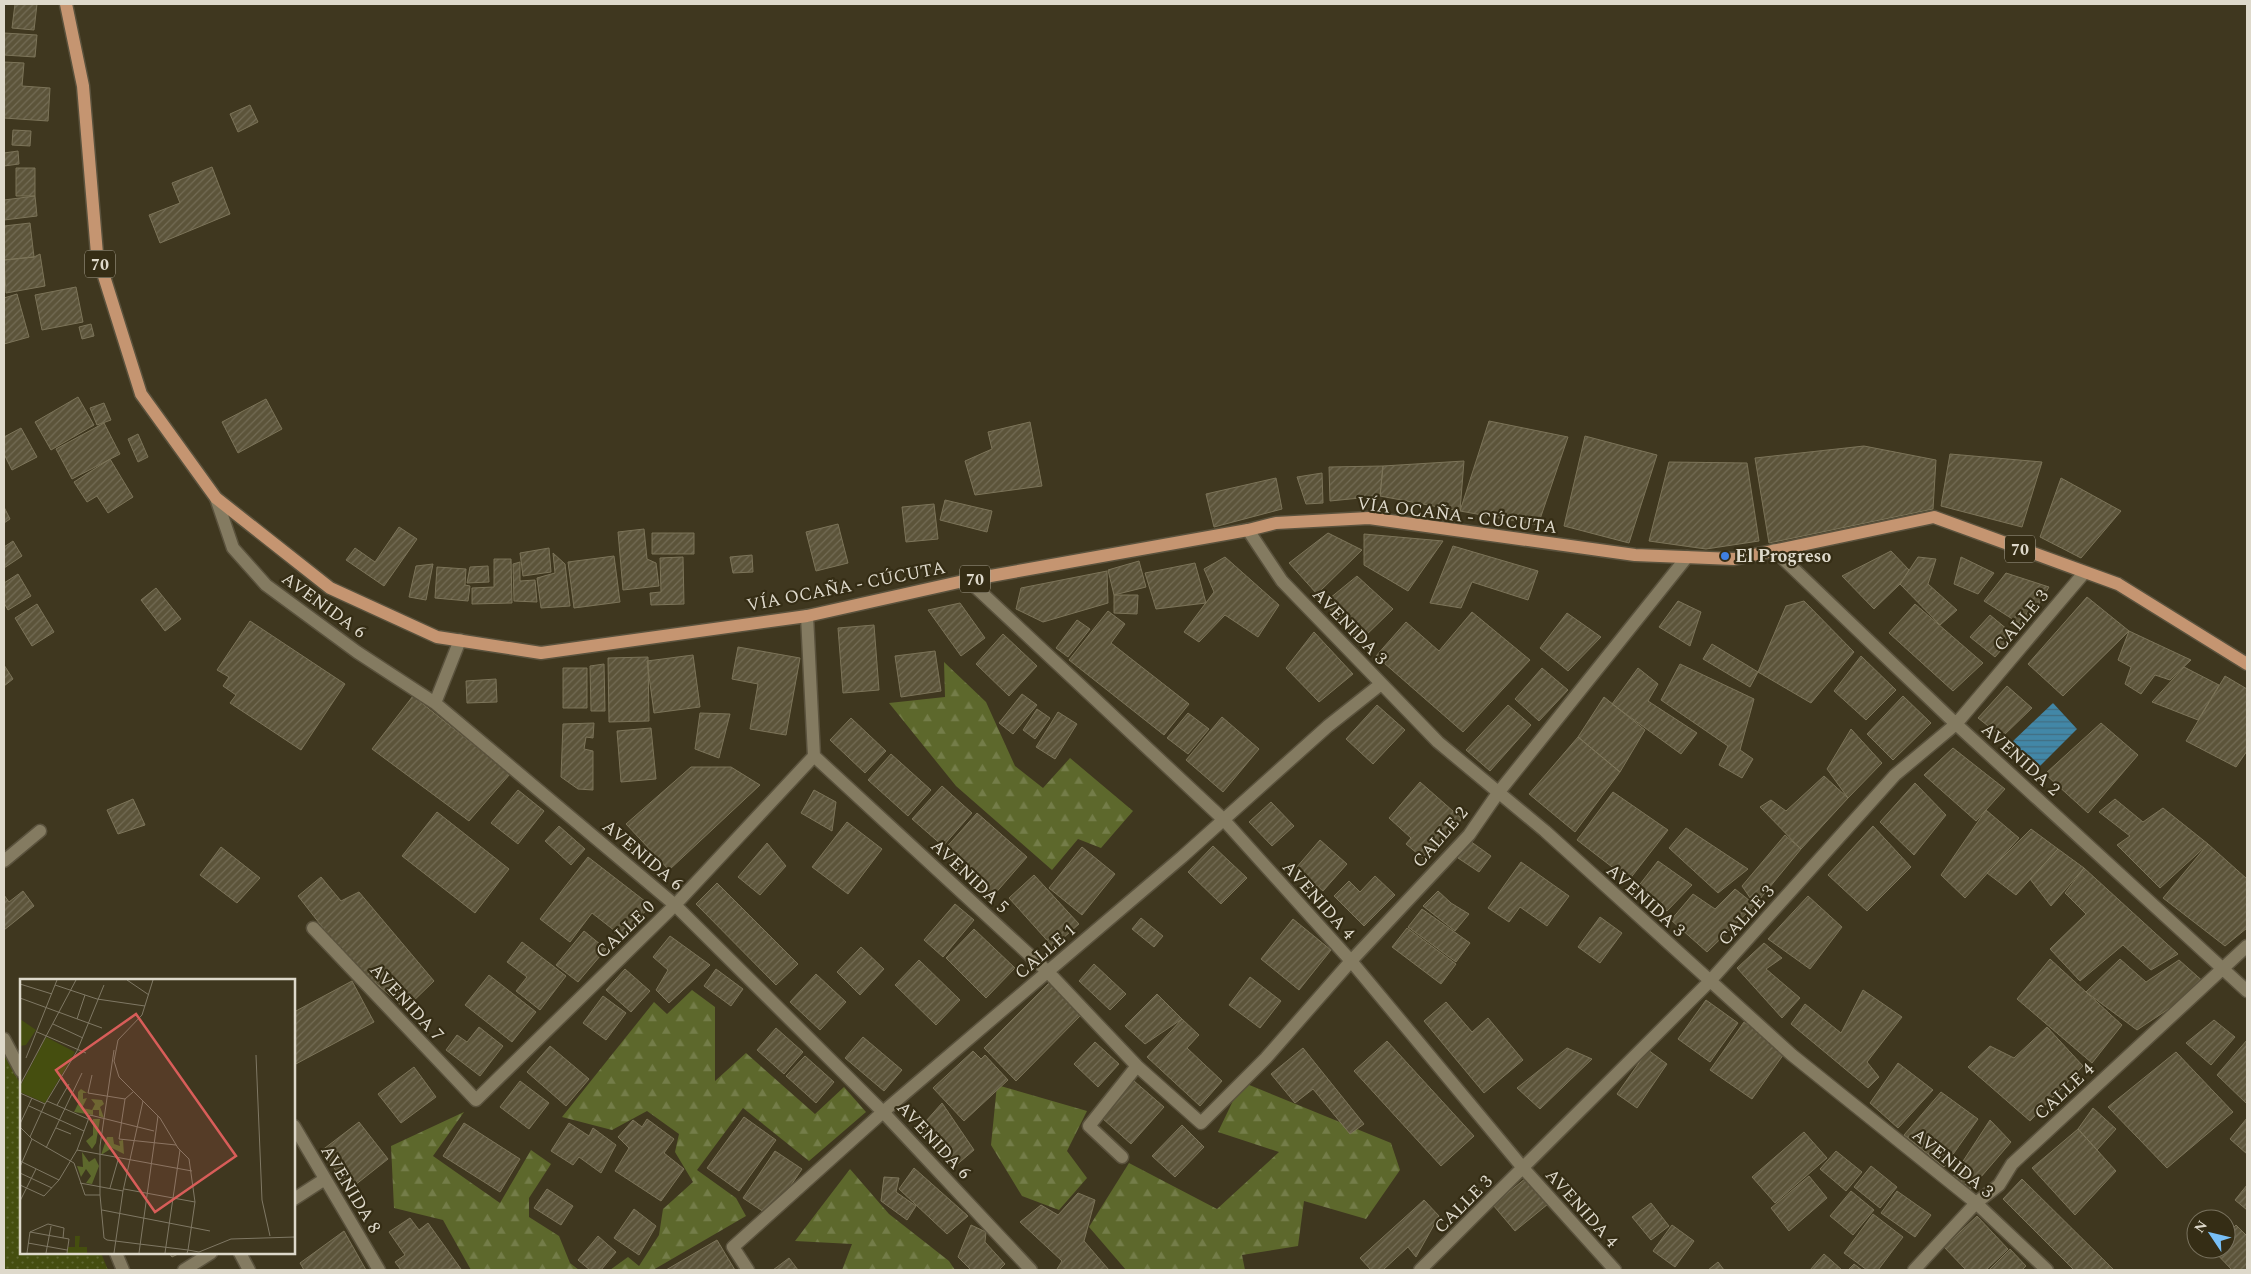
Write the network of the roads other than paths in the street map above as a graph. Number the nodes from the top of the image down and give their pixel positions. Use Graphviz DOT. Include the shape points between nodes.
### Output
graph roads {
  1 [pos="66,4"];
  2 [pos="216,498"];
  3 [pos="1248,530"];
  4 [pos="1774,550"];
  5 [pos="1687,557"];
  6 [pos="2084,573"];
  7 [pos="968,580"];
  8 [pos="807,616"];
  9 [pos="460,640"];
  10 [pos="2247,664"];
  11 [pos="1381,684"];
  12 [pos="435,703"];
  13 [pos="1956,724"];
  14 [pos="814,756"];
  15 [pos="1498,793"];
  16 [pos="1224,818"];
  17 [pos="40,831"];
  18 [pos="4,861"];
  19 [pos="675,905"];
  20 [pos="313,928"];
  21 [pos="2247,946"];
  22 [pos="1351,961"];
  23 [pos="2224,968"];
  24 [pos="1048,972"];
  25 [pos="1710,981"];
  26 [pos="2247,991"];
  27 [pos="4,1039"];
  28 [pos="1137,1066"];
  29 [pos="20,1068"];
  30 [pos="476,1100"];
  31 [pos="883,1112"];
  32 [pos="1200,1123"];
  33 [pos="295,1128"];
  34 [pos="1122,1157"];
  35 [pos="1523,1168"];
  36 [pos="325,1180"];
  37 [pos="295,1198"];
  38 [pos="1976,1203"];
  39 [pos="116,1254"];
  40 [pos="209,1254"];
  41 [pos="241,1254"];
  42 [pos="123,1270"];
  43 [pos="184,1270"];
  44 [pos="249,1270"];
  45 [pos="379,1270"];
  46 [pos="748,1270"];
  47 [pos="1031,1270"];
  48 [pos="1420,1270"];
  49 [pos="1615,1270"];
  50 [pos="1914,1270"];
  51 [pos="2047,1270"];
  1 -- 2 [label="main road, VÍA OCAÑA - CÚCUTA / 70" via="83,86 97,254 141,394"];
  2 -- 9 [label="main road, VÍA OCAÑA - CÚCUTA / 70" via="330,588 437,637"];
  2 -- 12 [label="street, AVENIDA 6" via="233,548 266,584 357,652"];
  3 -- 5 [label="main road, VÍA OCAÑA - CÚCUTA / 70" via="1276,523 1369,518 1634,555"];
  3 -- 7 [label="main road, VÍA OCAÑA - CÚCUTA / 70"];
  3 -- 11 [label="street, AVENIDA 3" via="1282,581"];
  4 -- 5 [label="main road, VÍA OCAÑA - CÚCUTA / 70" via="1734,559"];
  4 -- 6 [label="main road, VÍA OCAÑA - CÚCUTA / 70" via="1934,517"];
  4 -- 13 [label="street, AVENIDA 2"];
  5 -- 15 [label="street, CALLE 2"];
  6 -- 10 [label="main road, VÍA OCAÑA - CÚCUTA / 70" via="2118,584"];
  6 -- 13 [label="street, CALLE 3"];
  7 -- 8 [label="main road, VÍA OCAÑA - CÚCUTA / 70"];
  7 -- 16 [label="street, AVENIDA 4"];
  8 -- 9 [label="main road, VÍA OCAÑA - CÚCUTA / 70" via="541,653"];
  8 -- 14 [label="street"];
  9 -- 12 [label="street"];
  11 -- 15 [label="street, AVENIDA 3" via="1438,742"];
  11 -- 16 [label="street, CALLE 1"];
  12 -- 19 [label="street, AVENIDA 6"];
  13 -- 23 [label="street, AVENIDA 2"];
  13 -- 25 [label="street, CALLE 3" via="1895,775"];
  14 -- 19 [label="street, CALLE 0"];
  14 -- 24 [label="street, AVENIDA 5"];
  15 -- 22 [label="street, CALLE 2" via="1469,835"];
  15 -- 25 [label="street, AVENIDA 3"];
  16 -- 22 [label="street, AVENIDA 4"];
  16 -- 24 [label="street, CALLE 1"];
  17 -- 18 [label="street"];
  19 -- 30 [label="street, CALLE 0"];
  19 -- 31 [label="street, AVENIDA 6"];
  20 -- 30 [label="street, AVENIDA 7"];
  21 -- 23 [label="street, CALLE 4"];
  22 -- 32 [label="street, CALLE 2" via="1266,1058"];
  22 -- 35 [label="street, AVENIDA 4"];
  23 -- 26 [label="street, AVENIDA 2"];
  23 -- 38 [label="street, CALLE 4" via="2012,1164 1999,1185"];
  24 -- 28 [label="street, AVENIDA 5"];
  24 -- 31 [label="street, CALLE 1"];
  25 -- 35 [label="street, CALLE 3"];
  25 -- 38 [label="street, AVENIDA 3" via="1792,1055"];
  27 -- 29 [label="street"];
  28 -- 32 [label="street, AVENIDA 5"];
  28 -- 34 [label="street" via="1089,1126"];
  31 -- 46 [label="street, CALLE 1" via="733,1247"];
  31 -- 47 [label="street, AVENIDA 6"];
  33 -- 36 [label="street, AVENIDA 8"];
  35 -- 48 [label="street, CALLE 3"];
  35 -- 49 [label="street, AVENIDA 4"];
  36 -- 37 [label="street"];
  36 -- 45 [label="street, AVENIDA 8"];
  38 -- 50 [label="street, CALLE 4"];
  38 -- 51 [label="street, AVENIDA 3"];
  39 -- 42 [label="street"];
  40 -- 43 [label="street"];
  41 -- 44 [label="street"];
}
